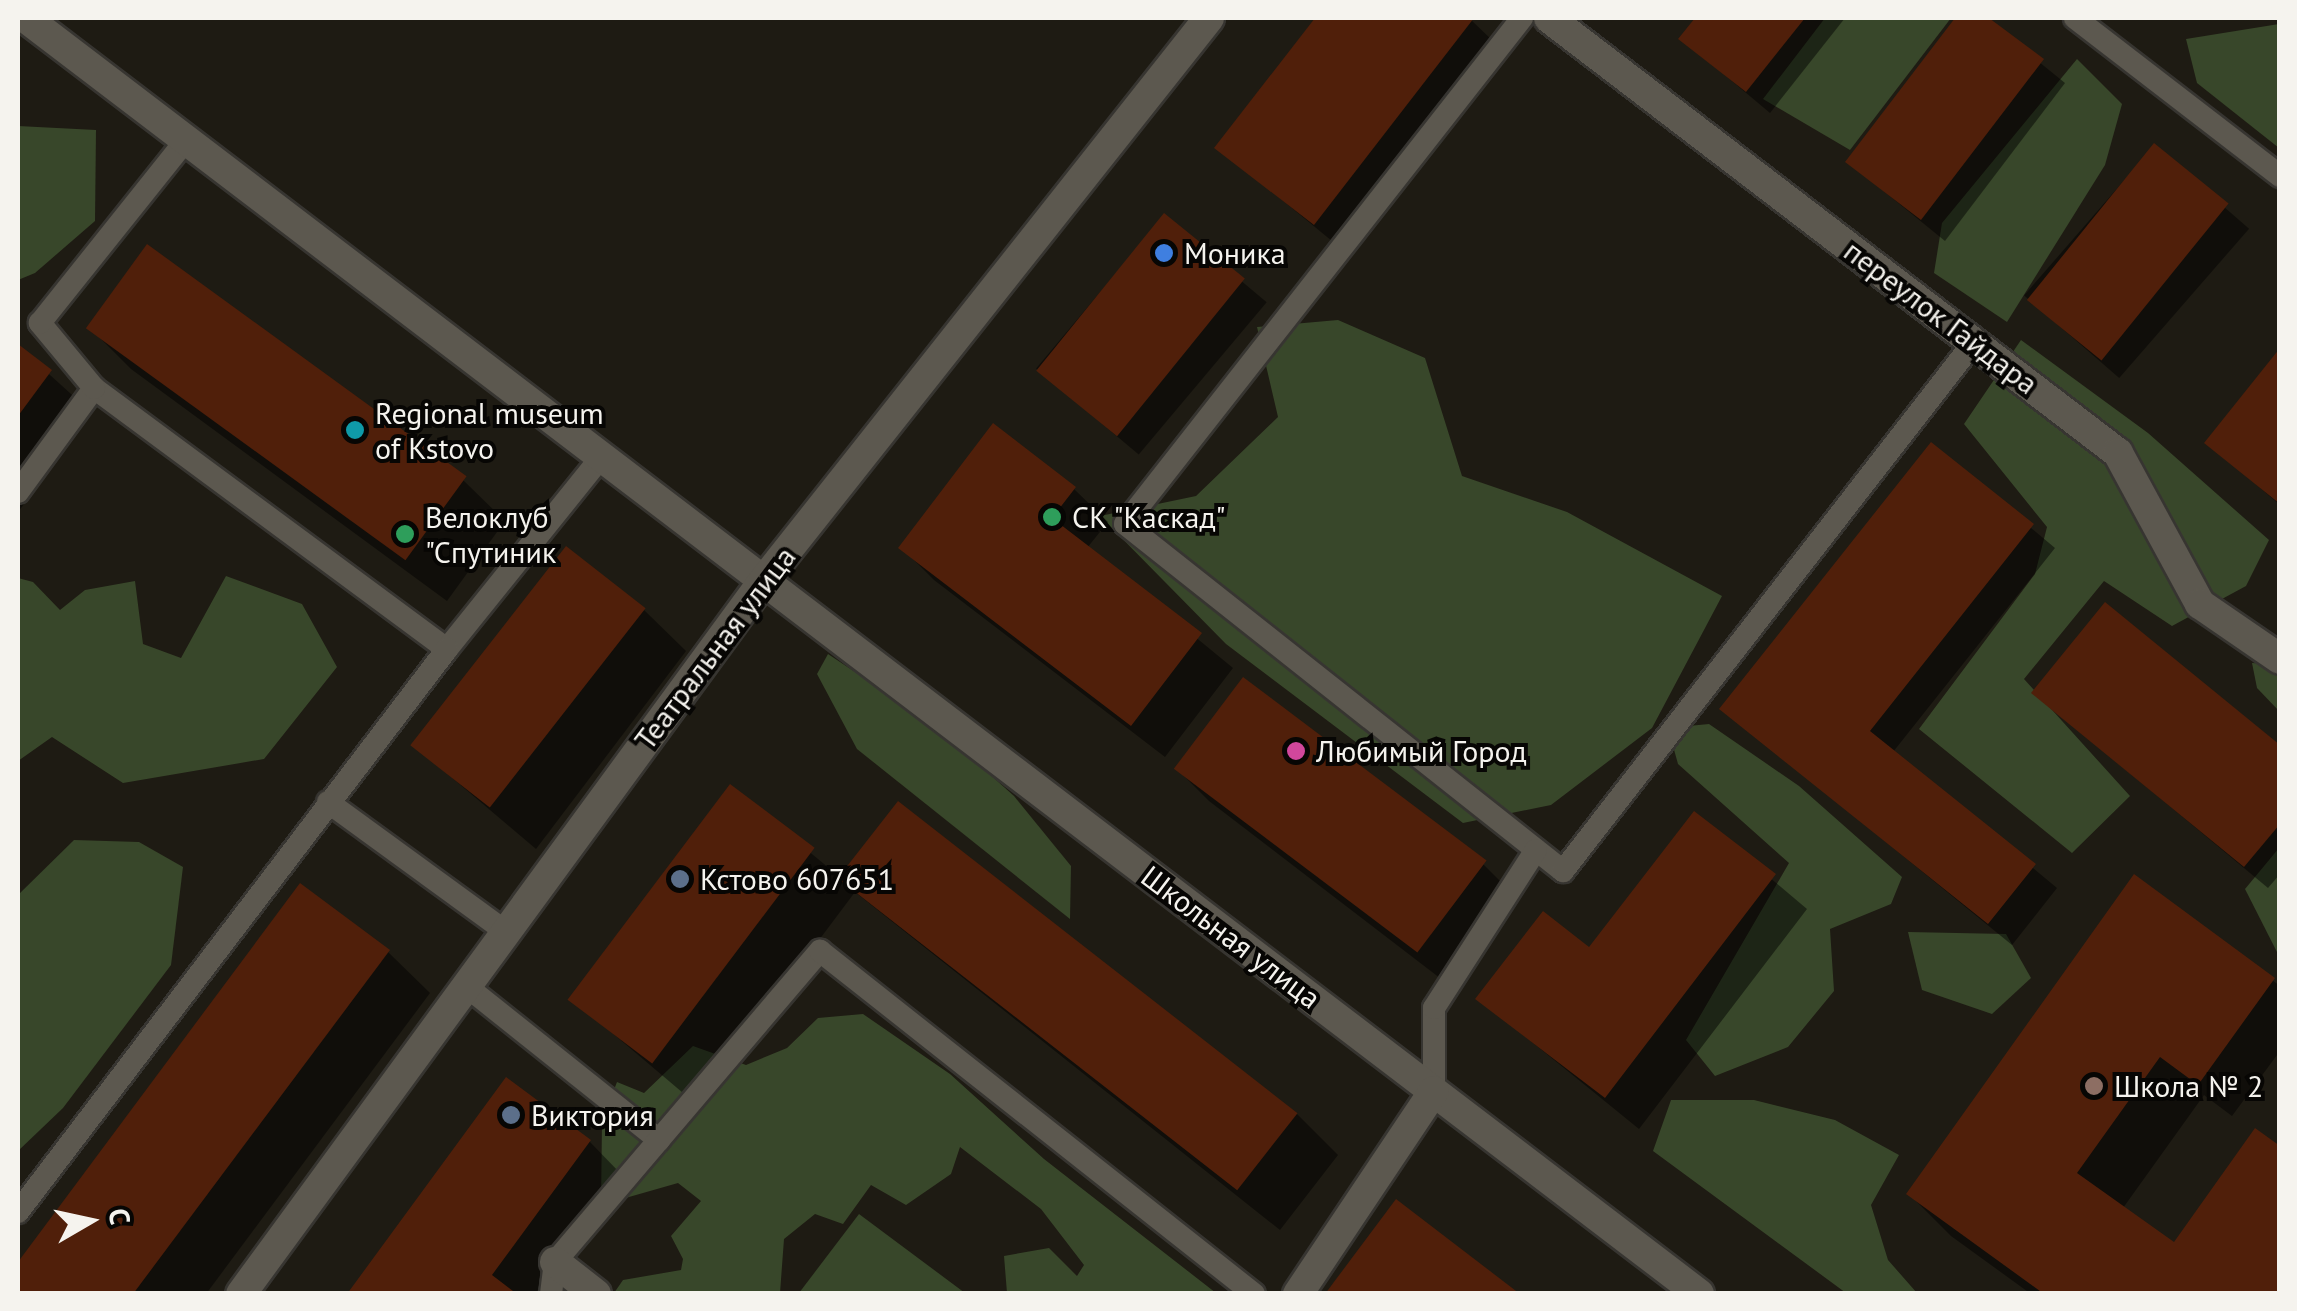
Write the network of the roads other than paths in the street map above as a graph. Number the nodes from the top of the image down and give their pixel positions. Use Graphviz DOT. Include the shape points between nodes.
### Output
graph roads {
  1 [pos="26,18"];
  2 [pos="1209,18"];
  3 [pos="1522,18"];
  4 [pos="1549,18"];
  5 [pos="2075,18"];
  6 [pos="186,140"];
  7 [pos="2280,176"];
  8 [pos="1974,342"];
  9 [pos="94,388"];
  10 [pos="602,456"];
  11 [pos="18,492"];
  12 [pos="764,580"];
  13 [pos="447,649"];
  14 [pos="2280,659"];
  15 [pos="328,802"];
  16 [pos="1536,850"];
  17 [pos="506,932"];
  18 [pos="466,986"];
  19 [pos="1434,1091"];
  20 [pos="659,1140"];
  21 [pos="18,1212"];
  22 [pos="555,1262"];
  23 [pos="241,1294"];
  24 [pos="551,1294"];
  25 [pos="596,1294"];
  26 [pos="1254,1294"];
  27 [pos="1298,1294"];
  28 [pos="1699,1294"];
  1 -- 6 [label="street, Школьная улица"];
  2 -- 12 [label="street, Театральная улица"];
  3 -- 16 [label="lane" via="1125,524"];
  4 -- 8 [label="street, переулок Гайдара"];
  5 -- 7 [label="lane"];
  6 -- 9 [label="lane" via="40,323"];
  6 -- 10 [label="street, Школьная улица"];
  8 -- 14 [label="street, переулок Гайдара" via="2118,453 2200,604"];
  8 -- 16 [label="lane" via="1563,872"];
  9 -- 11 [label="lane"];
  9 -- 13 [label="lane"];
  10 -- 12 [label="street, Школьная улица"];
  10 -- 13 [label="lane"];
  12 -- 17 [label="street, Театральная улица"];
  12 -- 19 [label="street, Школьная улица"];
  13 -- 15 [label="lane"];
  15 -- 17 [label="lane"];
  15 -- 21 [label="lane"];
  16 -- 19 [label="lane" via="1434,1008"];
  17 -- 18 [label="street, Театральная улица"];
  18 -- 20 [label="lane"];
  18 -- 23 [label="street, Театральная улица"];
  19 -- 27 [label="street"];
  19 -- 28 [label="street, Школьная улица"];
  20 -- 22 [label="lane"];
  20 -- 26 [label="lane" via="820,950"];
  22 -- 24 [label="lane"];
  22 -- 25 [label="street"];
}
